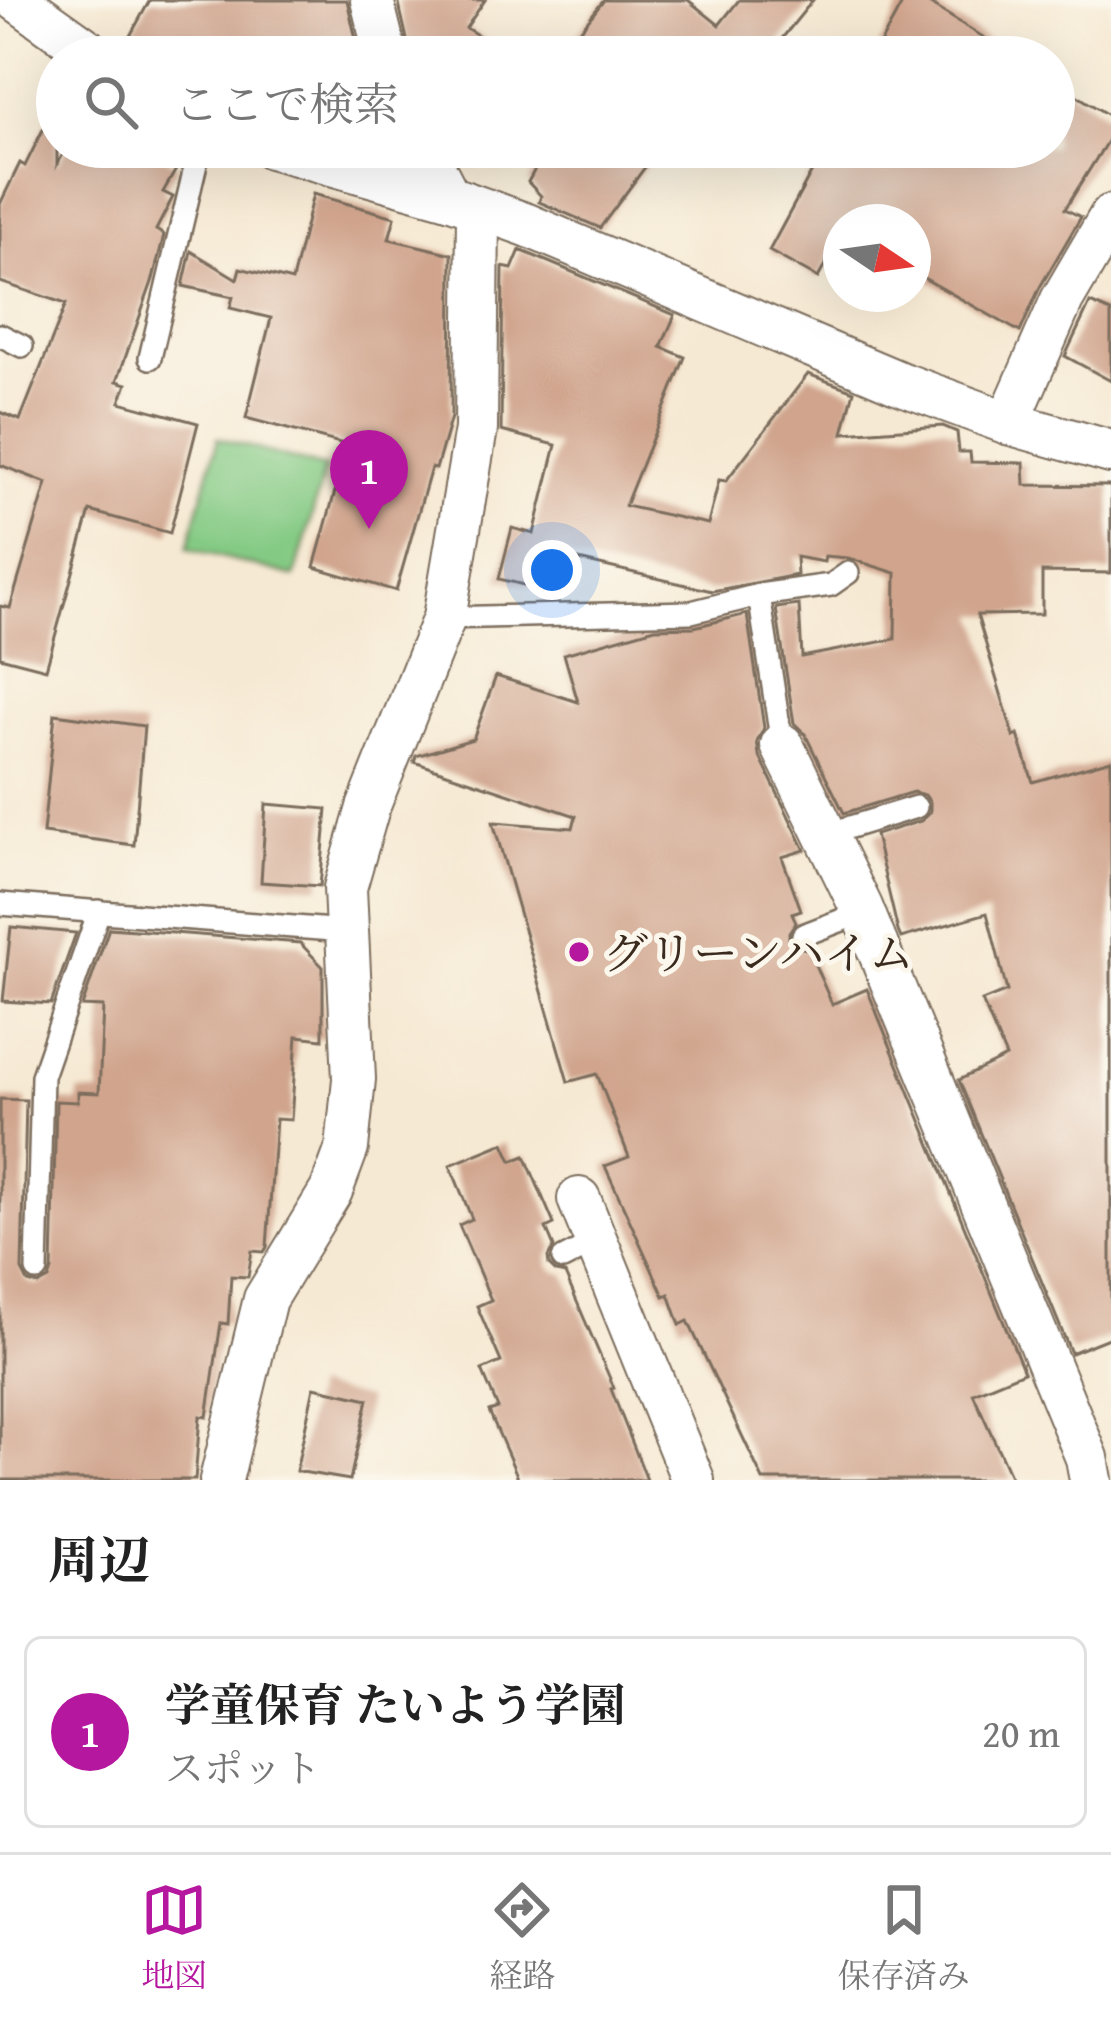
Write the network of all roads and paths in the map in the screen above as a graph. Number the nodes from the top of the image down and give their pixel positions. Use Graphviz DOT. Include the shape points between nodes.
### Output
graph roads {
  1 [pos="17,0"];
  2 [pos="372,0"];
  3 [pos="68,36"];
  4 [pos="381,36"];
  5 [pos="195,168"];
  6 [pos="342,168"];
  7 [pos="437,168"];
  8 [pos="464,204"];
  9 [pos="1111,216"];
  10 [pos="0,335"];
  11 [pos="22,346"];
  12 [pos="150,358"];
  13 [pos="1008,422"];
  14 [pos="1111,452"];
  15 [pos="848,573"];
  16 [pos="759,595"];
  17 [pos="444,618"];
  18 [pos="782,745"];
  19 [pos="916,807"];
  20 [pos="824,835"];
  21 [pos="0,904"];
  22 [pos="99,911"];
  23 [pos="863,912"];
  24 [pos="345,931"];
  25 [pos="803,935"];
  26 [pos="579,1199"];
  27 [pos="37,1270"];
  28 [pos="1096,1462"];
  29 [pos="700,1471"];
  30 [pos="221,1480"];
  1 -- 3 [label="street"];
  2 -- 4 [label="street"];
  5 -- 12 [label="lane"];
  6 -- 8 [label="street"];
  7 -- 8 [label="street"];
  8 -- 13 [label="street"];
  8 -- 17 [label="street" via="476,429"];
  9 -- 13 [label="street" via="1062,300"];
  10 -- 11 [label="lane"];
  13 -- 14 [label="street"];
  15 -- 16 [label="lane" via="832,585"];
  16 -- 17 [label="lane" via="691,612"];
  16 -- 18 [label="lane"];
  17 -- 24 [label="street" via="368,808 345,889"];
  18 -- 20 [label="street"];
  19 -- 20 [label="lane"];
  20 -- 23 [label="street"];
  21 -- 22 [label="lane"];
  22 -- 24 [label="lane"];
  22 -- 27 [label="lane" via="33,1076"];
  23 -- 25 [label="lane"];
  23 -- 28 [label="street"];
  24 -- 30 [label="street" via="354,1079 347,1148 331,1191 265,1299"];
  26 -- 29 [label="street" via="580,1250"];
}
